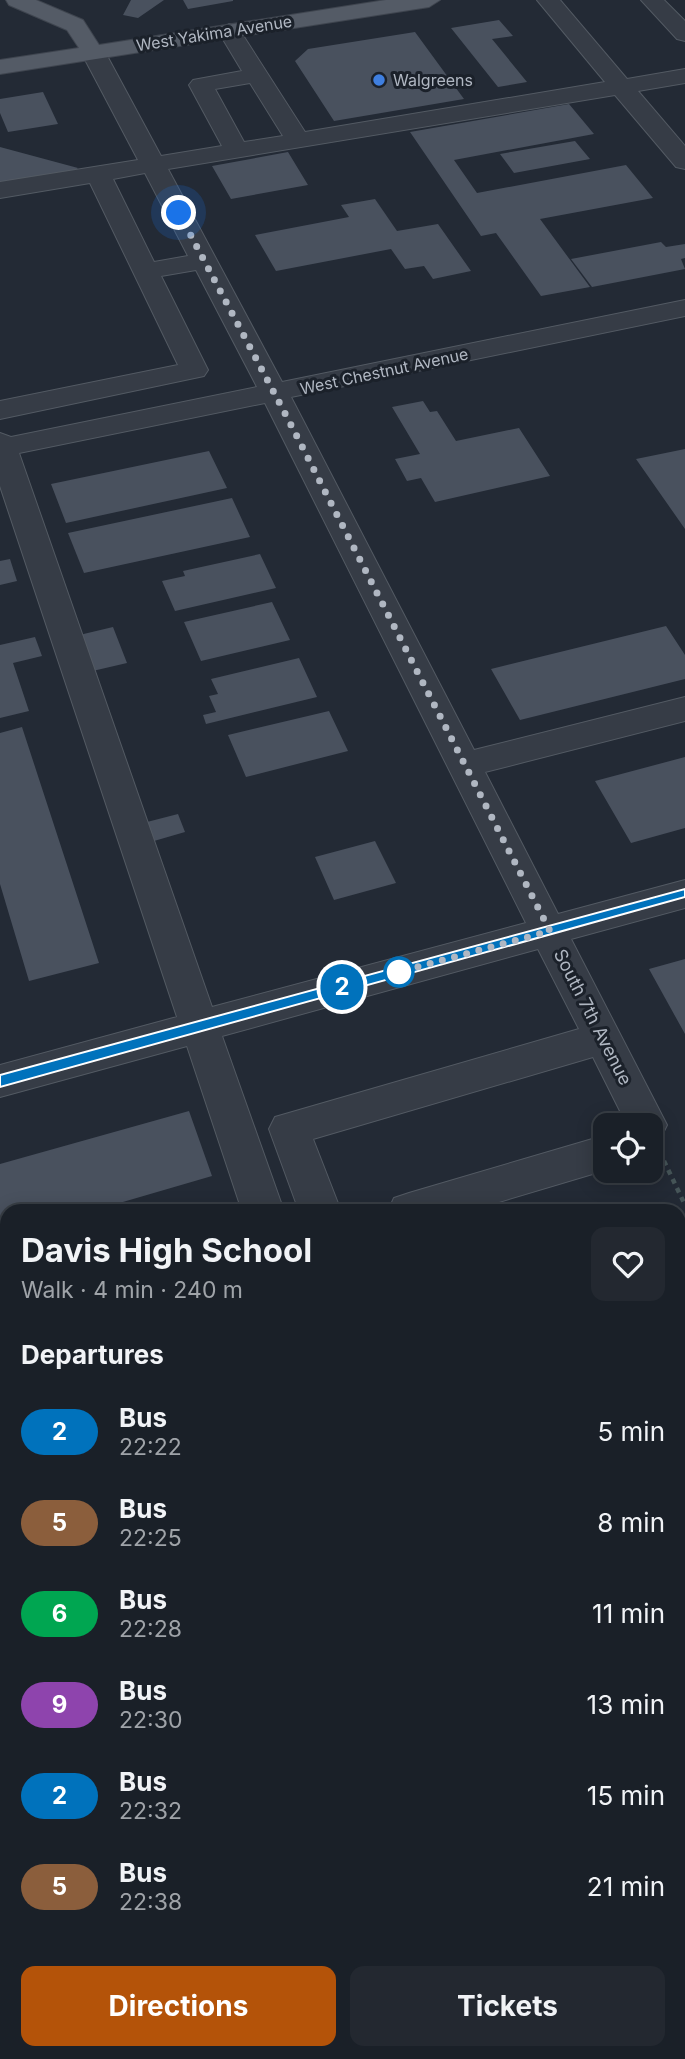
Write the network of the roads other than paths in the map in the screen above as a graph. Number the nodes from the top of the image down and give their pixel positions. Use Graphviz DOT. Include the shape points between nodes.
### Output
graph roads {
  1 [pos="17,0"];
  2 [pos="78,0"];
  3 [pos="429,0"];
  4 [pos="548,0"];
  5 [pos="652,0"];
  6 [pos="75,25"];
  7 [pos="229,31"];
  8 [pos="685,34"];
  9 [pos="93,51"];
  10 [pos="0,67"];
  11 [pos="256,75"];
  12 [pos="685,76"];
  13 [pos="621,87"];
  14 [pos="299,141"];
  15 [pos="237,151"];
  16 [pos="685,162"];
  17 [pos="153,165"];
  18 [pos="97,174"];
  19 [pos="0,190"];
  20 [pos="204,261"];
  21 [pos="145,271"];
  22 [pos="685,309"];
  23 [pos="275,394"];
  24 [pos="3,402"];
  25 [pos="1,446"];
  26 [pos="685,709"];
  27 [pos="465,765"];
  28 [pos="685,894"];
  29 [pos="550,931"];
  30 [pos="198,1027"];
  31 [pos="604,1038"];
  32 [pos="0,1081"];
  33 [pos="641,1113"];
  34 [pos="593,1156"];
  35 [pos="260,1204"];
  36 [pos="317,1204"];
  37 [pos="433,1204"];
  1 -- 6 [label="main road"];
  2 -- 6 [label="main road"];
  3 -- 7 [label="main road, West Yakima Avenue"];
  4 -- 13 [label="street"];
  5 -- 8 [label="street"];
  6 -- 9 [label="main road"];
  7 -- 9 [label="main road, West Yakima Avenue"];
  7 -- 11 [label="street"];
  9 -- 10 [label="main road, West Yakima Avenue"];
  9 -- 17 [label="street, South 7th Avenue"];
  11 -- 14 [label="street"];
  11 -- 15 [label="street" via="201,85"];
  12 -- 13 [label="street"];
  13 -- 14 [label="street"];
  13 -- 16 [label="street"];
  14 -- 15 [label="street"];
  15 -- 17 [label="street"];
  17 -- 18 [label="street"];
  17 -- 20 [label="street, South 7th Avenue"];
  18 -- 19 [label="street"];
  18 -- 21 [label="street"];
  20 -- 21 [label="street"];
  20 -- 23 [label="street, South 7th Avenue"];
  21 -- 24 [label="street" via="194,370"];
  22 -- 23 [label="street, West Chestnut Avenue"];
  23 -- 25 [label="street, West Chestnut Avenue"];
  23 -- 27 [label="street, South 7th Avenue"];
  25 -- 30 [label="street"];
  26 -- 27 [label="street"];
  27 -- 29 [label="street, South 7th Avenue"];
  28 -- 29 [label="street"];
  29 -- 30 [label="street"];
  29 -- 31 [label="street, South 7th Avenue"];
  30 -- 32 [label="street"];
  30 -- 35 [label="street"];
  31 -- 33 [label="street, South 7th Avenue"];
  31 -- 36 [label="street" via="289,1129"];
  34 -- 37 [label="street"];
}
